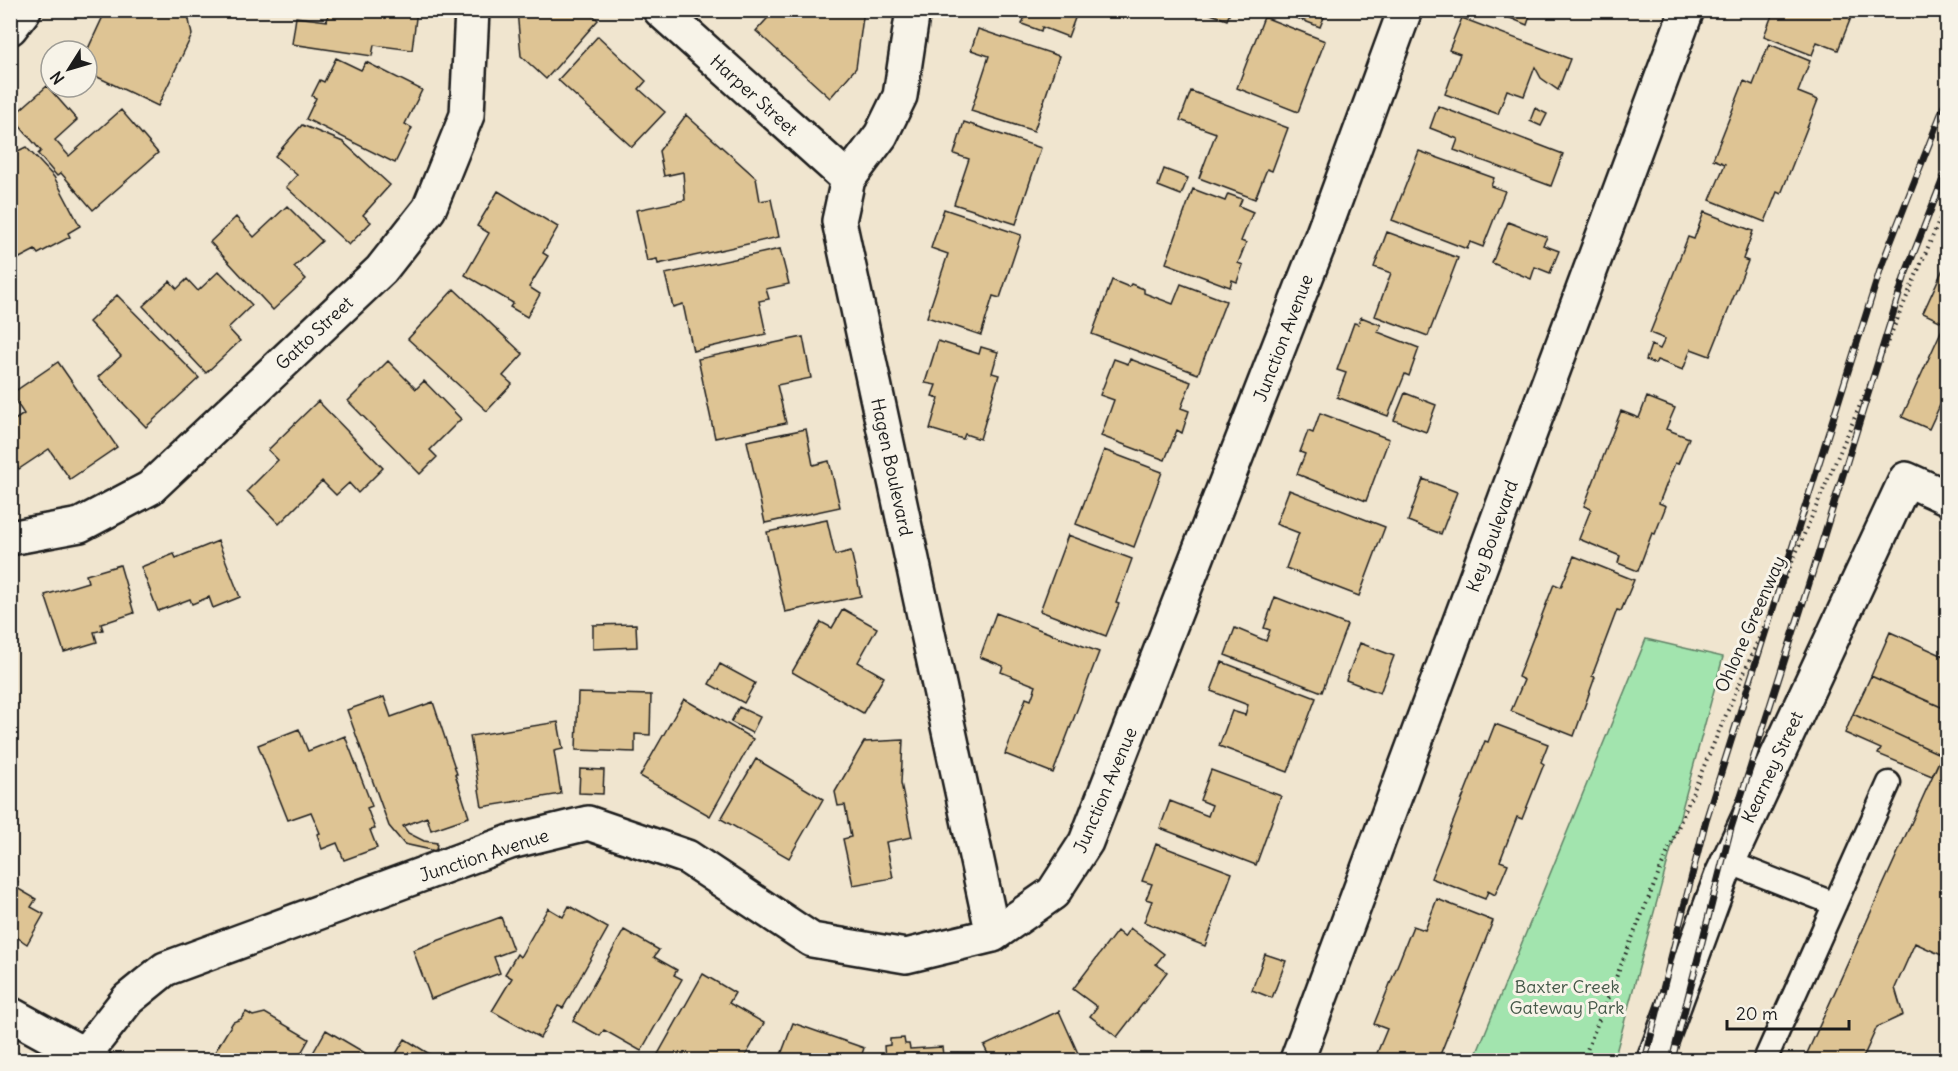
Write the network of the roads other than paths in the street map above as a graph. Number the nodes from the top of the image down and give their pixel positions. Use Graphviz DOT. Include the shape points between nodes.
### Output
graph roads {
  1 [pos="24,10"];
  2 [pos="472,10"];
  3 [pos="660,10"];
  4 [pos="913,10"];
  5 [pos="1405,10"];
  6 [pos="1687,10"];
  7 [pos="10,28"];
  8 [pos="848,178"];
  9 [pos="1947,498"];
  10 [pos="10,538"];
  11 [pos="1889,783"];
  12 [pos="1728,862"];
  13 [pos="1835,904"];
  14 [pos="993,935"];
  15 [pos="10,1014"];
  16 [pos="89,1058"];
  17 [pos="1298,1060"];
  18 [pos="1654,1060"];
  19 [pos="1765,1060"];
  1 -- 7 [label="street"];
  2 -- 10 [label="street, Gatto Street" via="467,115 429,208 381,270 150,488 80,525"];
  3 -- 8 [label="street, Harper Street"];
  4 -- 8 [label="street, Hagen Boulevard" via="900,96 881,135"];
  5 -- 14 [label="street, Junction Avenue" via="1322,236 1086,843 1053,893"];
  6 -- 17 [label="street, Key Boulevard"];
  8 -- 14 [label="street, Hagen Boulevard" via="839,221"];
  9 -- 12 [label="street, Kearney Street" via="1906,479"];
  11 -- 13 [label="lane"];
  12 -- 13 [label="lane"];
  12 -- 18 [label="street, Kearney Street"];
  13 -- 19 [label="lane"];
  14 -- 16 [label="street, Junction Avenue" via="906,956 812,940 687,857 588,823 510,842 165,969 128,999"];
  15 -- 16 [label="street"];
}
